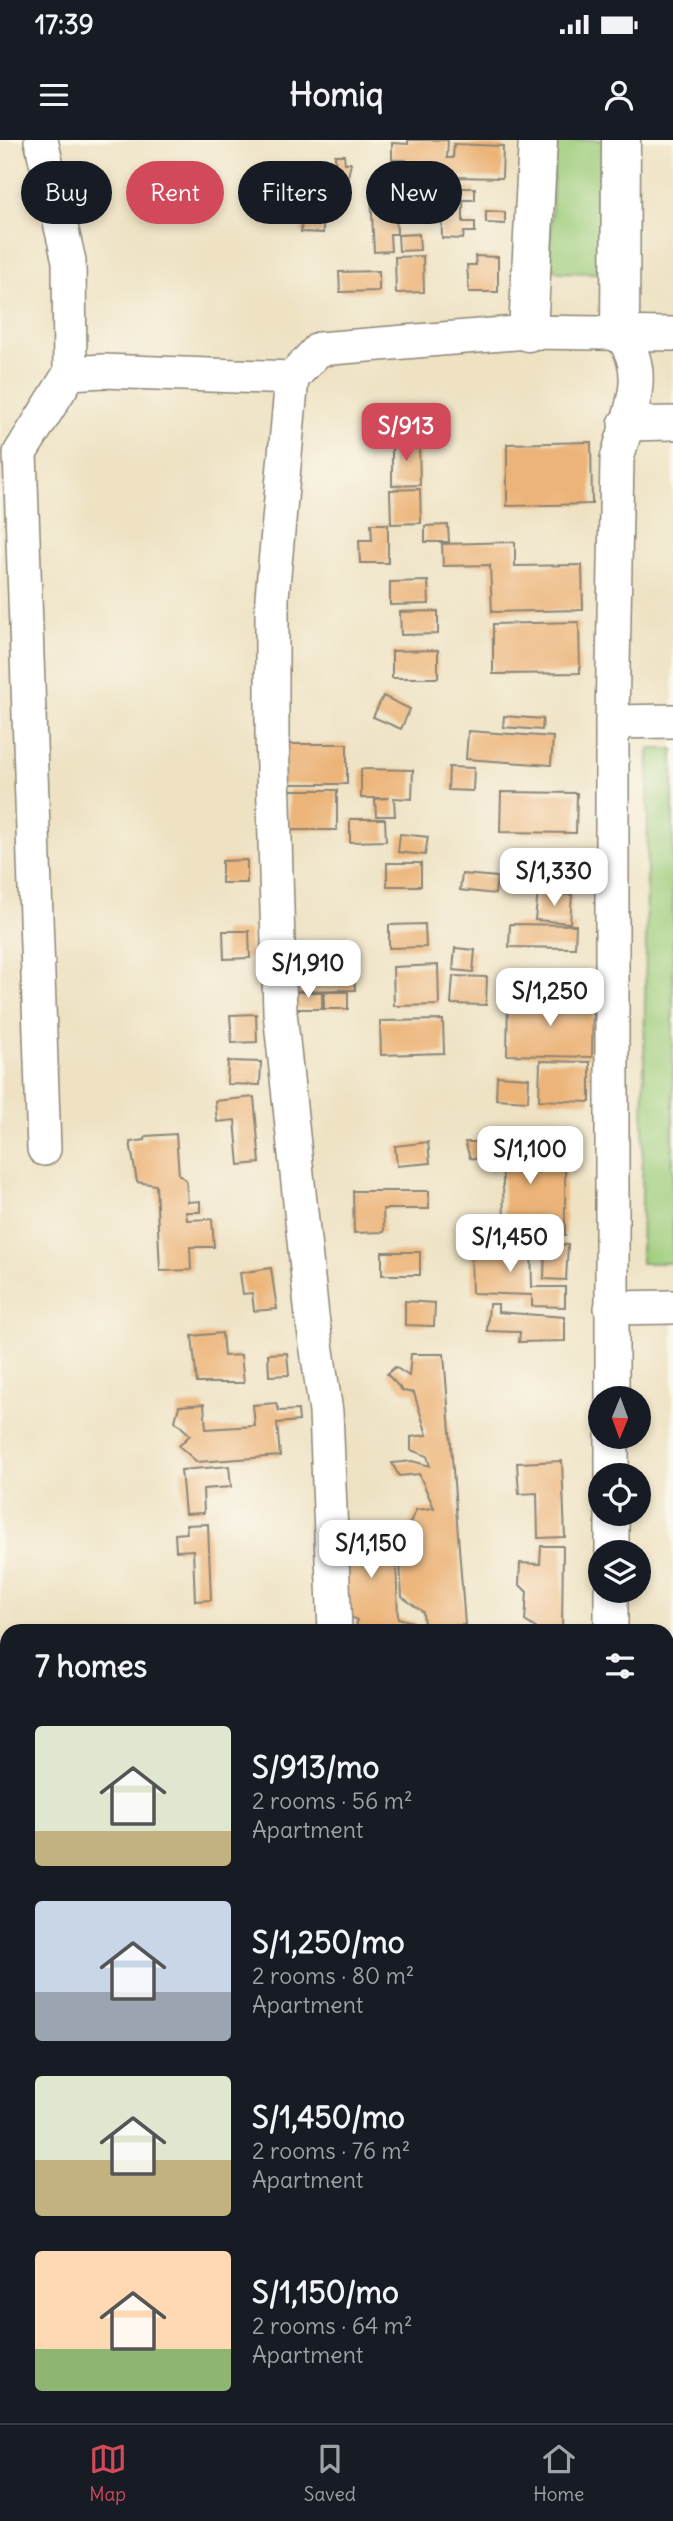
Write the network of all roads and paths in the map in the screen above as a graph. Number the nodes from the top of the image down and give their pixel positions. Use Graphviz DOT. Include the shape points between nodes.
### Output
graph roads {
  1 [pos="41,140"];
  2 [pos="538,140"];
  3 [pos="621,140"];
  4 [pos="528,331"];
  5 [pos="620,334"];
  6 [pos="673,334"];
  7 [pos="70,373"];
  8 [pos="292,378"];
  9 [pos="673,423"];
  10 [pos="625,424"];
  11 [pos="673,721"];
  12 [pos="612,722"];
  13 [pos="44,1149"];
  14 [pos="673,1307"];
  15 [pos="611,1308"];
  16 [pos="612,1386"];
  17 [pos="611,1603"];
  18 [pos="335,1624"];
  19 [pos="611,1624"];
  1 -- 7 [label="street" via="69,261"];
  2 -- 4 [label="street"];
  3 -- 5 [label="street"];
  4 -- 5 [label="street"];
  4 -- 8 [label="street" via="319,349"];
  5 -- 6 [label="street"];
  5 -- 10 [label="street" via="632,348 637,380 635,406"];
  7 -- 8 [label="street"];
  7 -- 13 [label="street" via="20,453"];
  8 -- 18 [label="street" via="272,597 280,1012 326,1412"];
  9 -- 10 [label="street"];
  10 -- 12 [label="street" via="617,459"];
  11 -- 12 [label="street"];
  12 -- 15 [label="street"];
  14 -- 15 [label="street"];
  15 -- 16 [label="street"];
  17 -- 19 [label="street"];
}
